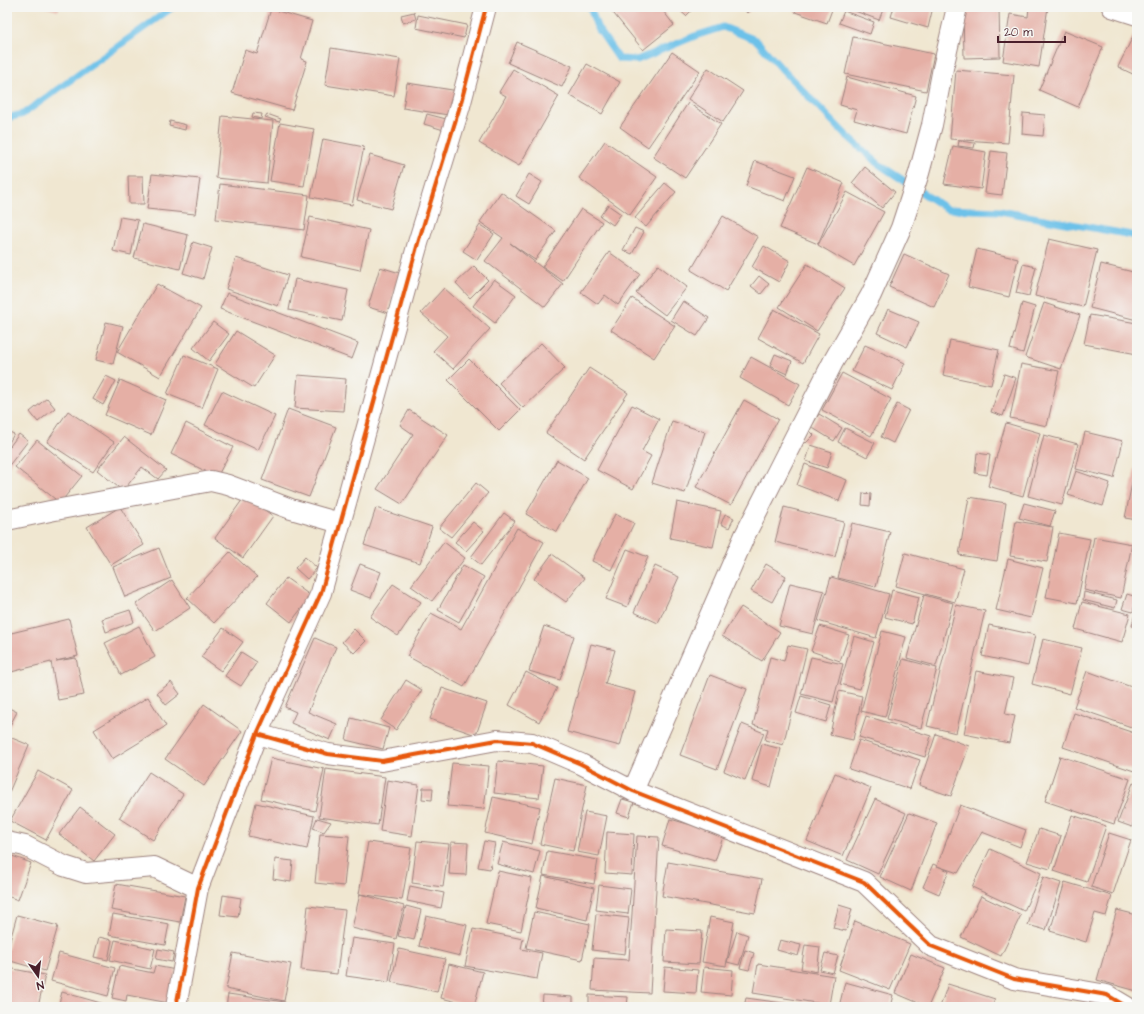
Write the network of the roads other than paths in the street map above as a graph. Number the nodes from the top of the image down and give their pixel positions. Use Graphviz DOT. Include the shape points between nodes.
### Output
graph roads {
  1 [pos="486,7"];
  2 [pos="957,7"];
  3 [pos="1112,7"];
  4 [pos="1137,15"];
  5 [pos="7,520"];
  6 [pos="340,523"];
  7 [pos="257,734"];
  8 [pos="632,791"];
  9 [pos="7,842"];
  10 [pos="198,888"];
  11 [pos="176,1007"];
  12 [pos="1127,1007"];
  1 -- 6 [label="street"];
  2 -- 8 [label="street" via="932,124 901,228 870,295 745,535"];
  3 -- 4 [label="street"];
  5 -- 6 [label="street" via="211,481"];
  6 -- 7 [label="street" via="321,593"];
  7 -- 8 [label="street" via="328,754 382,761 497,740 532,743 581,764"];
  7 -- 10 [label="street"];
  8 -- 12 [label="street" via="864,882 931,946 1014,979 1107,995"];
  9 -- 10 [label="street" via="25,846 64,866 86,873 154,867"];
  10 -- 11 [label="street"];
}
